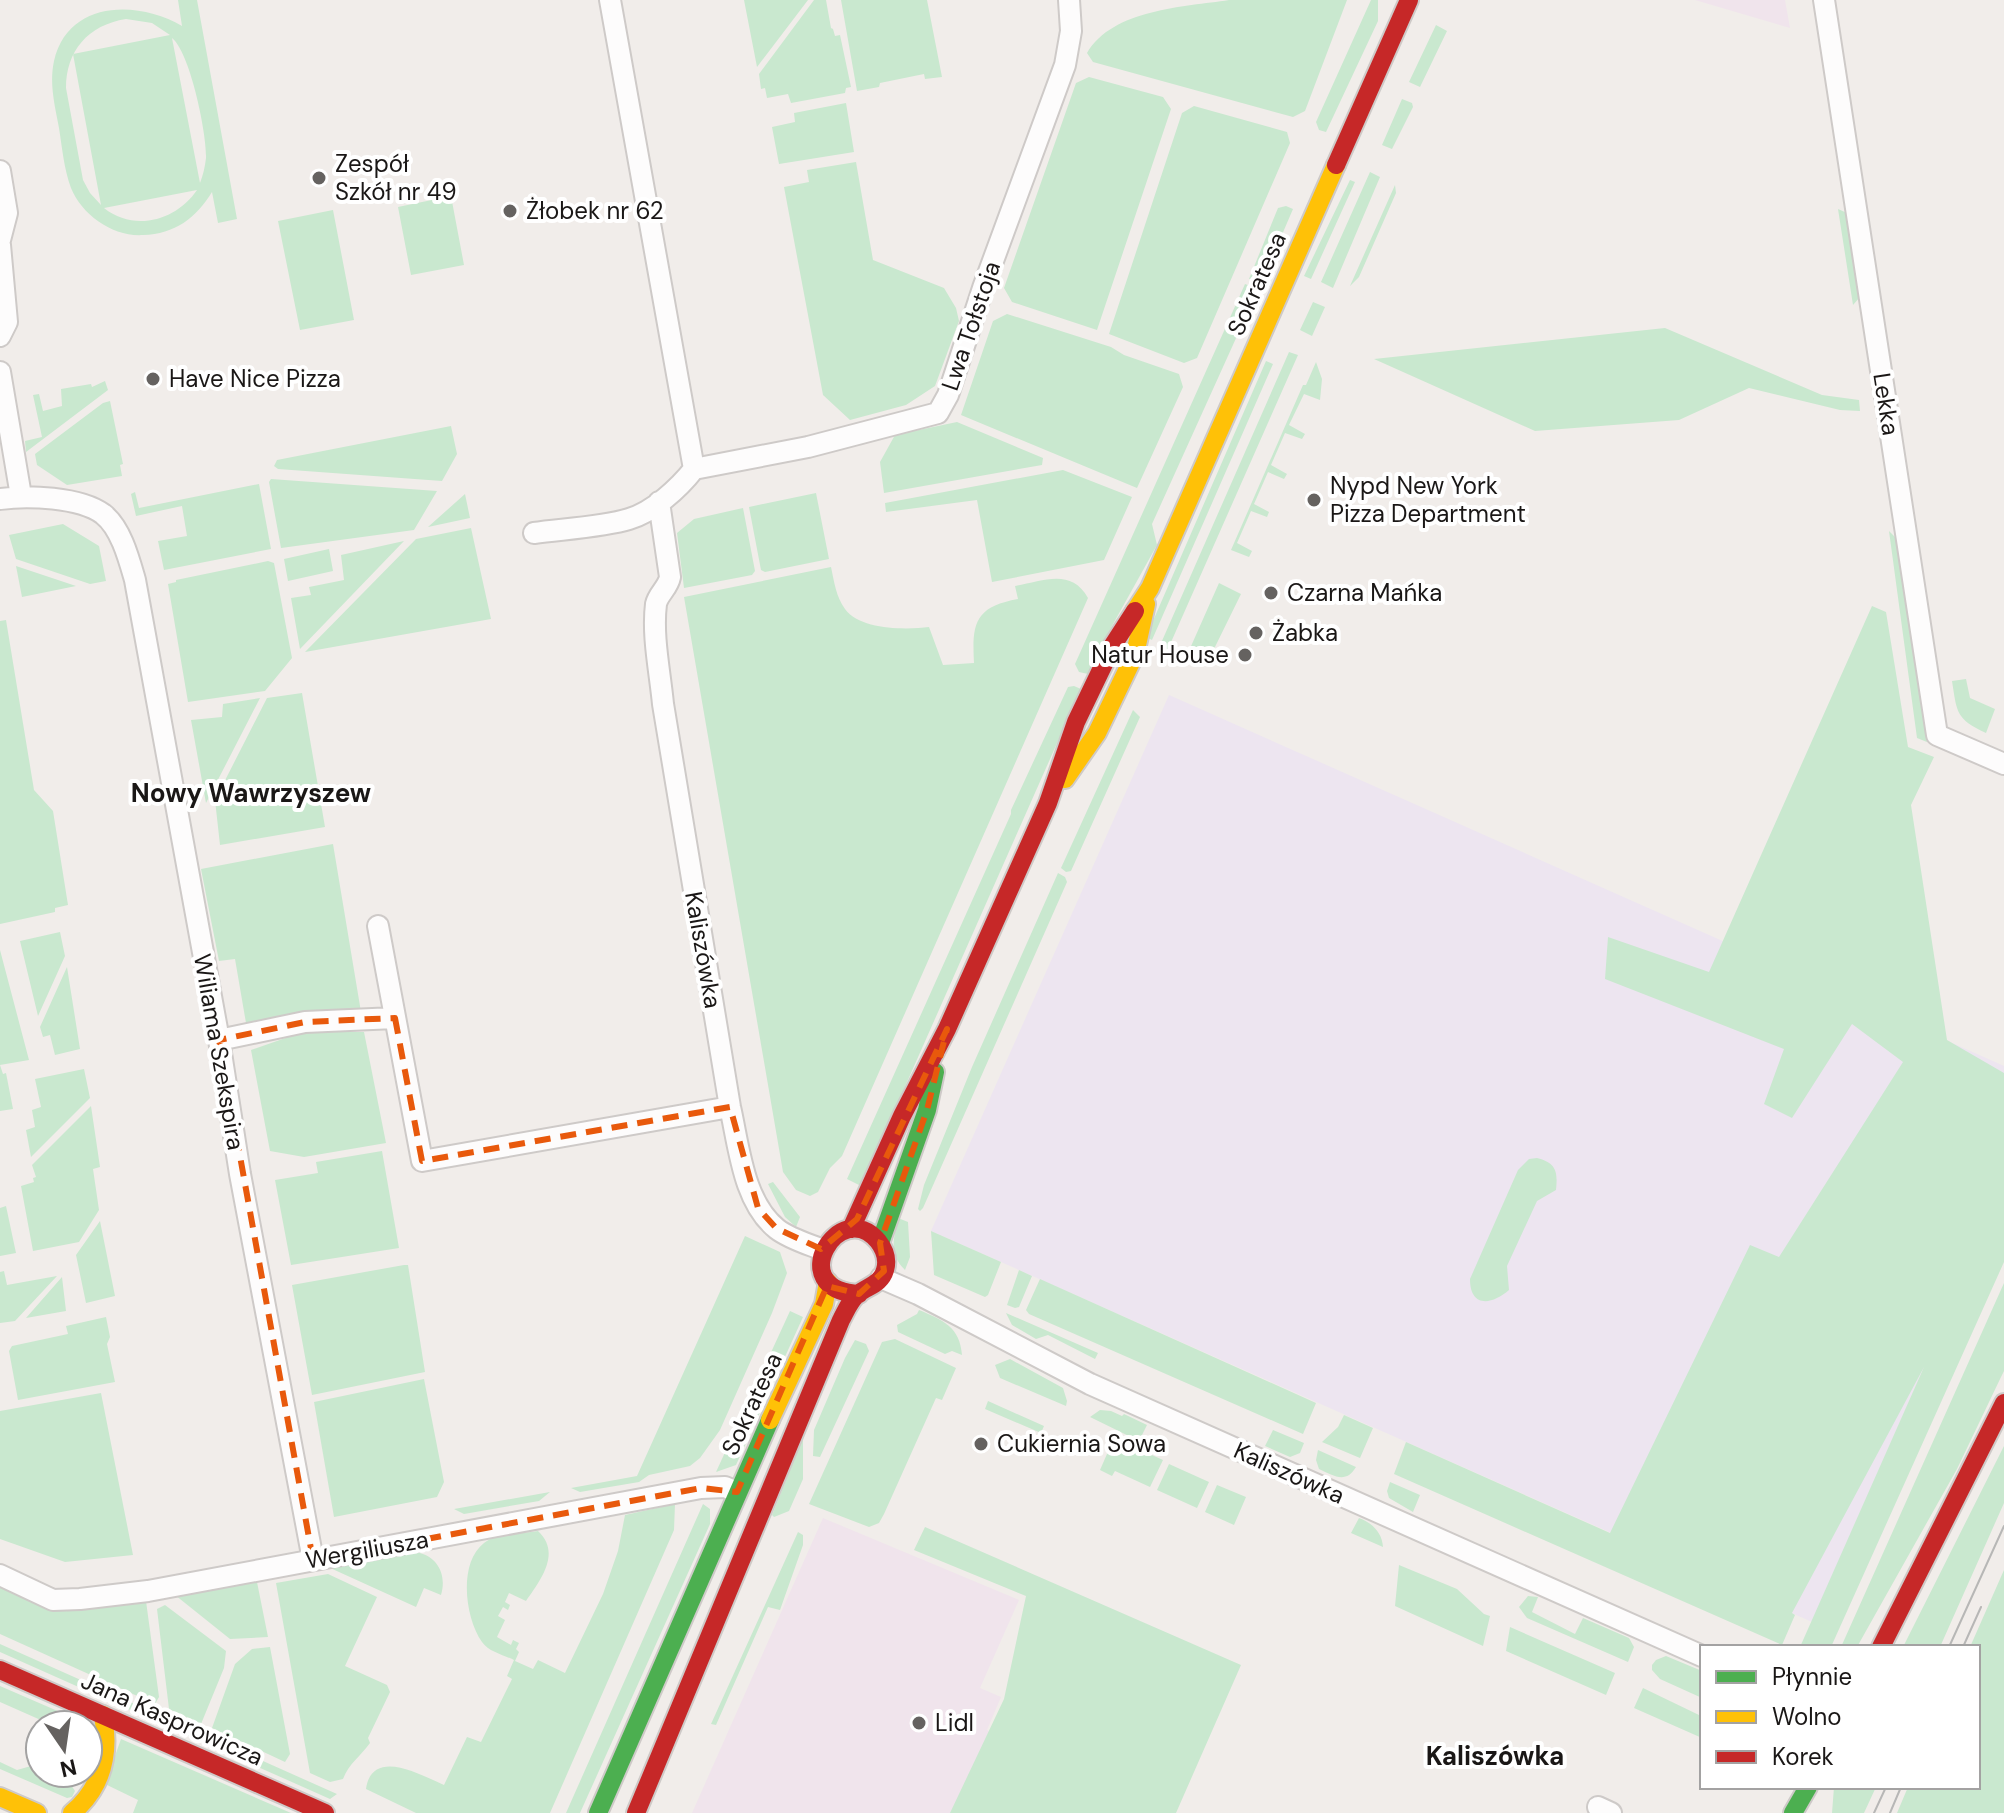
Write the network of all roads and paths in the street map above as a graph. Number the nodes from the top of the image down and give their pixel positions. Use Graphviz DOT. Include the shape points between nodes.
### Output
graph roads {
  1 [pos="610,0"];
  2 [pos="1069,0"];
  3 [pos="1409,0"];
  4 [pos="1824,0"];
  5 [pos="0,171"];
  6 [pos="0,242"];
  7 [pos="0,336"];
  8 [pos="0,372"];
  9 [pos="694,469"];
  10 [pos="21,496"];
  11 [pos="0,499"];
  12 [pos="659,502"];
  13 [pos="534,533"];
  14 [pos="2004,764"];
  15 [pos="378,926"];
  16 [pos="395,1018"];
  17 [pos="947,1029"];
  18 [pos="219,1040"];
  19 [pos="730,1107"];
  20 [pos="851,1229"];
  21 [pos="880,1243"];
  22 [pos="823,1250"];
  23 [pos="881,1278"];
  24 [pos="828,1282"];
  25 [pos="859,1294"];
  26 [pos="2004,1403"];
  27 [pos="737,1492"];
  28 [pos="313,1560"];
  29 [pos="0,1575"];
  30 [pos="1882,1645"];
  31 [pos="1700,1655"];
  32 [pos="0,1670"];
  33 [pos="89,1709"];
  34 [pos="104,1715"];
  35 [pos="104,1722"];
  36 [pos="104,1761"];
  37 [pos="91,1789"];
  38 [pos="1807,1789"];
  39 [pos="1821,1789"];
  40 [pos="0,1797"];
  41 [pos="1818,1808"];
  42 [pos="37,1813"];
  43 [pos="72,1813"];
  44 [pos="325,1813"];
  45 [pos="598,1813"];
  46 [pos="636,1813"];
  47 [pos="1793,1813"];
  1 -- 9 [label="street"];
  2 -- 9 [label="street, Lwa Tołstoja" via="1065,65 938,413 808,447"];
  3 -- 17 [label="street, Sokratesa" via="1150,588 1135,654 1097,733 1048,803"];
  4 -- 14 [label="street, Lekka" via="1937,735"];
  5 -- 6 [label="street" via="7,213"];
  6 -- 7 [label="street" via="7,322"];
  8 -- 10 [label="street"];
  9 -- 12 [label="street"];
  10 -- 11 [label="street"];
  10 -- 18 [label="street, Wiliama Szekspira" via="67,500 103,514 125,545"];
  12 -- 13 [label="street" via="630,519"];
  12 -- 19 [label="street, Kaliszówka" via="670,577 656,611 663,704"];
  15 -- 16 [label="street"];
  16 -- 18 [label="street" via="305,1022"];
  16 -- 19 [label="street" via="422,1161"];
  17 -- 20 [label="street, Sokratesa"];
  17 -- 21 [label="street, Sokratesa" via="927,1110"];
  18 -- 28 [label="street, Wiliama Szekspira"];
  19 -- 22 [label="street, Kaliszówka" via="758,1208 776,1228"];
  20 -- 21 [label="street" via="867,1232"];
  20 -- 22 [label="street, Sokratesa" via="834,1236"];
  21 -- 23 [label="street, Sokratesa" via="886,1259"];
  22 -- 24 [label="street, Sokratesa" via="821,1265"];
  23 -- 25 [label="street, Sokratesa"];
  23 -- 31 [label="street, Kaliszówka" via="1090,1384"];
  24 -- 25 [label="street" via="838,1291"];
  24 -- 27 [label="street, Sokratesa" via="824,1304"];
  25 -- 46 [label="street, Sokratesa" via="841,1320 790,1438"];
  26 -- 30 [label="street"];
  27 -- 28 [label="street, Wergiliusza" via="701,1488"];
  27 -- 45 [label="street, Sokratesa"];
  28 -- 29 [label="street, Wergiliusza" via="80,1599 53,1600"];
  32 -- 33 [label="street, Jana Kasprowicza"];
  34 -- 44 [label="street, Jana Kasprowicza"];
  35 -- 36 [label="street"];
  37 -- 43 [label="street"];
  38 -- 47 [label="street"];
  39 -- 41 [label="street"];
  40 -- 42 [label="street"];
}
